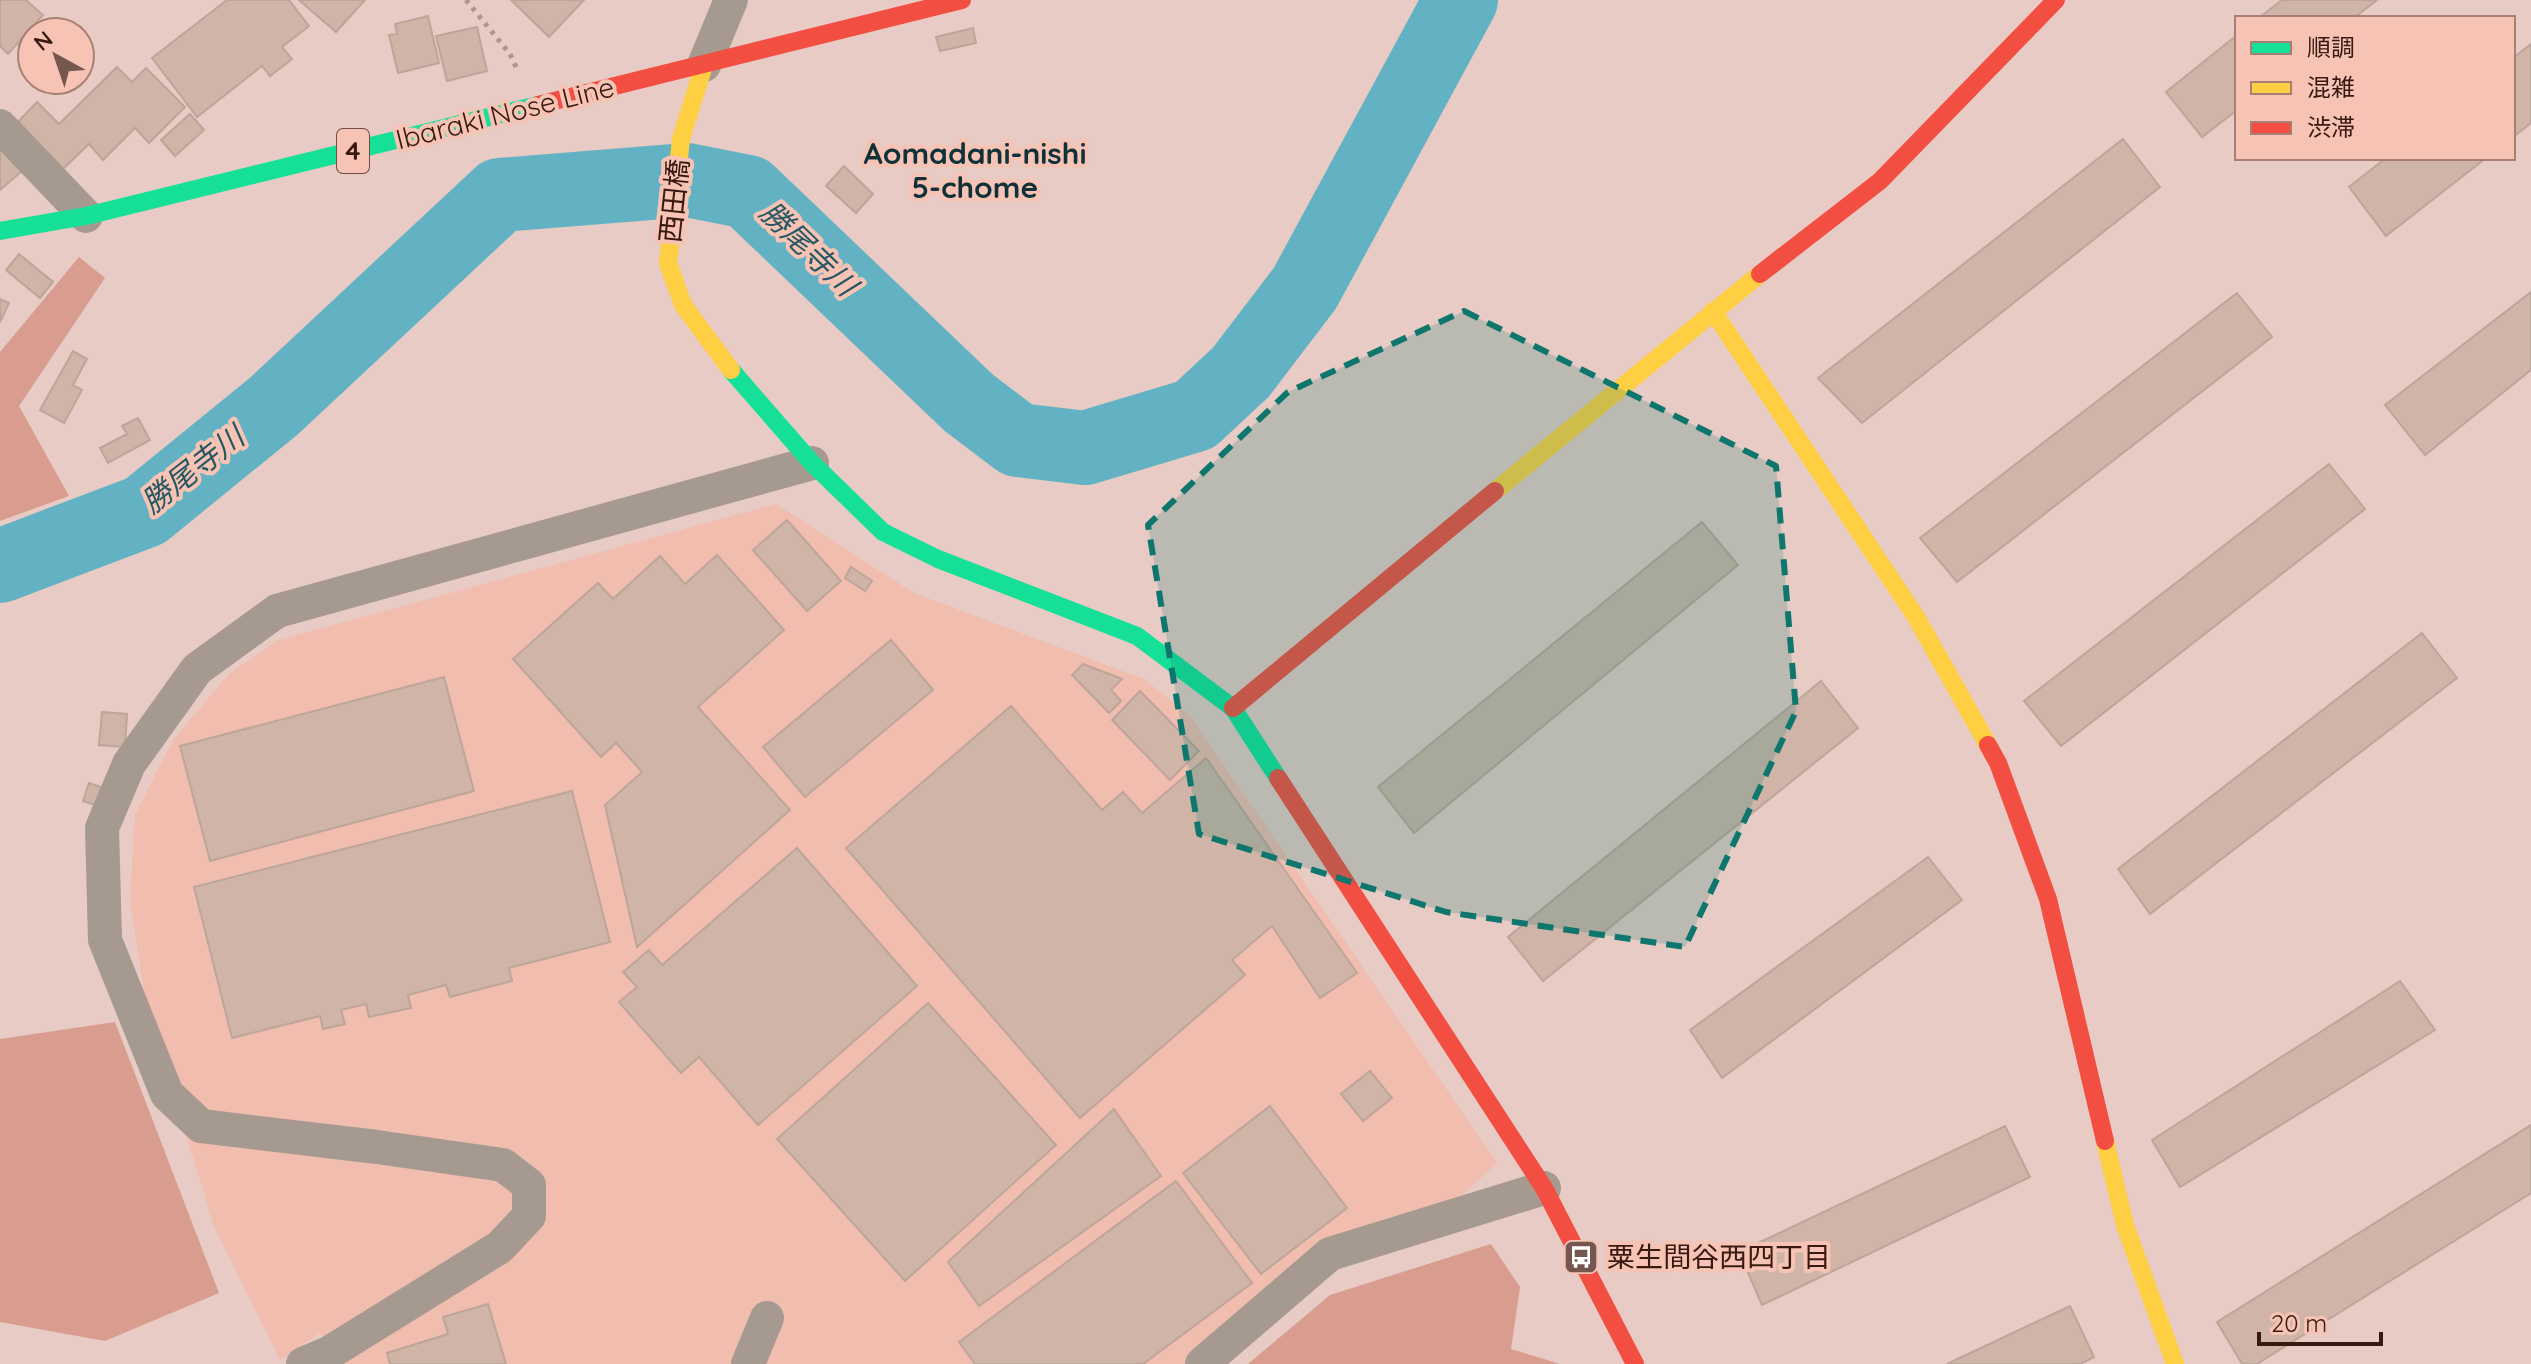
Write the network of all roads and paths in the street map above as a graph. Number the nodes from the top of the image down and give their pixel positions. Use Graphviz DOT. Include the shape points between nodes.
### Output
graph roads {
  1 [pos="466,0"];
  2 [pos="731,0"];
  3 [pos="962,0"];
  4 [pos="2056,0"];
  5 [pos="704,65"];
  6 [pos="517,68"];
  7 [pos="0,126"];
  8 [pos="86,216"];
  9 [pos="0,231"];
  10 [pos="1713,311"];
  11 [pos="812,463"];
  12 [pos="1233,708"];
  13 [pos="1544,1188"];
  14 [pos="767,1318"];
  15 [pos="303,1364"];
  16 [pos="748,1364"];
  17 [pos="1202,1364"];
  18 [pos="1635,1364"];
  19 [pos="2175,1364"];
  1 -- 6 [label="path"];
  2 -- 5 [label="street"];
  3 -- 5 [label="street, Ibaraki Nose Line / 4"];
  4 -- 10 [label="street" via="1880,181"];
  5 -- 8 [label="street, Ibaraki Nose Line / 4"];
  5 -- 11 [label="street, 西田橋" via="681,139 668,263 683,305 719,356"];
  7 -- 8 [label="street"];
  8 -- 9 [label="street, Ibaraki Nose Line / 4"];
  10 -- 12 [label="street"];
  10 -- 19 [label="street" via="1916,617 1998,763 2048,899 2125,1225"];
  11 -- 12 [label="street" via="883,532 938,559 1137,636"];
  11 -- 15 [label="street" via="277,611 197,669 129,764 102,828 105,940 167,1094 201,1126 503,1165 529,1185 529,1216 500,1247"];
  12 -- 13 [label="street"];
  13 -- 17 [label="street" via="1330,1254"];
  13 -- 18 [label="street"];
  14 -- 16 [label="street"];
}
